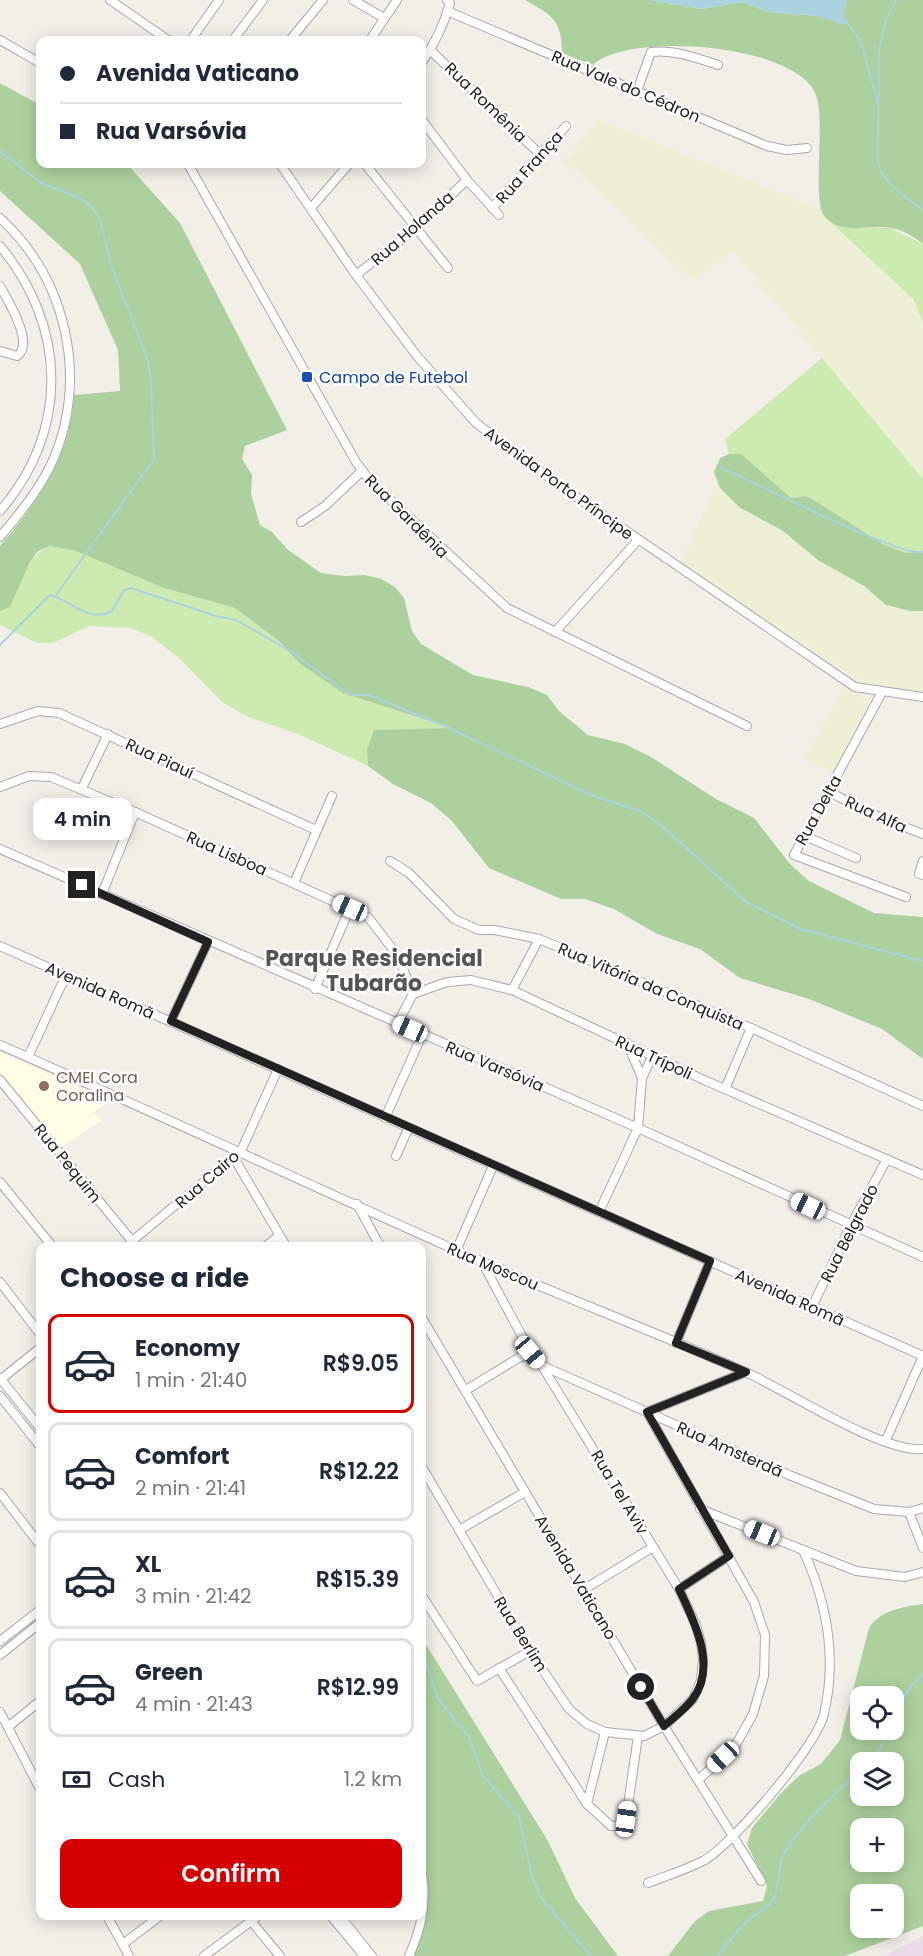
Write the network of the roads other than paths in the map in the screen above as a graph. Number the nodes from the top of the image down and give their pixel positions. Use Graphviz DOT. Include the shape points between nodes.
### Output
graph roads {
  1 [pos="110,0"];
  2 [pos="219,0"];
  3 [pos="263,0"];
  4 [pos="323,0"];
  5 [pos="354,0"];
  6 [pos="397,0"];
  7 [pos="448,5"];
  8 [pos="384,18"];
  9 [pos="162,36"];
  10 [pos="194,36"];
  11 [pos="237,36"];
  12 [pos="293,36"];
  13 [pos="373,36"];
  14 [pos="0,40"];
  15 [pos="430,50"];
  16 [pos="426,56"];
  17 [pos="36,61"];
  18 [pos="718,65"];
  19 [pos="637,91"];
  20 [pos="426,125"];
  21 [pos="566,126"];
  22 [pos="807,148"];
  23 [pos="541,155"];
  24 [pos="190,168"];
  25 [pos="283,168"];
  26 [pos="346,168"];
  27 [pos="368,168"];
  28 [pos="467,180"];
  29 [pos="311,208"];
  30 [pos="492,208"];
  31 [pos="499,215"];
  32 [pos="0,219"];
  33 [pos="416,228"];
  34 [pos="0,246"];
  35 [pos="448,268"];
  36 [pos="356,275"];
  37 [pos="0,286"];
  38 [pos="0,351"];
  39 [pos="362,471"];
  40 [pos="0,511"];
  41 [pos="300,522"];
  42 [pos="0,537"];
  43 [pos="638,540"];
  44 [pos="555,632"];
  45 [pos="882,692"];
  46 [pos="923,697"];
  47 [pos="0,724"];
  48 [pos="747,726"];
  49 [pos="108,734"];
  50 [pos="0,787"];
  51 [pos="82,788"];
  52 [pos="829,792"];
  53 [pos="332,796"];
  54 [pos="135,812"];
  55 [pos="316,830"];
  56 [pos="923,834"];
  57 [pos="804,836"];
  58 [pos="0,849"];
  59 [pos="856,858"];
  60 [pos="390,861"];
  61 [pos="923,861"];
  62 [pos="923,875"];
  63 [pos="294,883"];
  64 [pos="102,894"];
  65 [pos="906,897"];
  66 [pos="350,908"];
  67 [pos="539,939"];
  68 [pos="208,942"];
  69 [pos="0,946"];
  70 [pos="66,975"];
  71 [pos="315,989"];
  72 [pos="512,990"];
  73 [pos="413,994"];
  74 [pos="171,1021"];
  75 [pos="397,1024"];
  76 [pos="751,1028"];
  77 [pos="422,1035"];
  78 [pos="627,1043"];
  79 [pos="0,1045"];
  80 [pos="653,1054"];
  81 [pos="28,1058"];
  82 [pos="278,1069"];
  83 [pos="642,1078"];
  84 [pos="0,1080"];
  85 [pos="725,1089"];
  86 [pos="923,1106"];
  87 [pos="385,1118"];
  88 [pos="638,1128"];
  89 [pos="408,1129"];
  90 [pos="238,1155"];
  91 [pos="396,1156"];
  92 [pos="887,1159"];
  93 [pos="493,1166"];
  94 [pos="923,1175"];
  95 [pos="0,1182"];
  96 [pos="357,1204"];
  97 [pos="599,1212"];
  98 [pos="851,1225"];
  99 [pos="279,1236"];
  100 [pos="49,1242"];
  101 [pos="132,1242"];
  102 [pos="136,1242"];
  103 [pos="271,1242"];
  104 [pos="283,1242"];
  105 [pos="378,1242"];
  106 [pos="456,1251"];
  107 [pos="923,1257"];
  108 [pos="710,1261"];
  109 [pos="482,1262"];
  110 [pos="0,1282"];
  111 [pos="812,1307"];
  112 [pos="426,1325"];
  113 [pos="36,1329"];
  114 [pos="676,1343"];
  115 [pos="36,1351"];
  116 [pos="530,1352"];
  117 [pos="923,1356"];
  118 [pos="542,1366"];
  119 [pos="746,1372"];
  120 [pos="0,1379"];
  121 [pos="466,1390"];
  122 [pos="0,1395"];
  123 [pos="647,1412"];
  124 [pos="36,1423"];
  125 [pos="886,1440"];
  126 [pos="36,1441"];
  127 [pos="923,1449"];
  128 [pos="426,1474"];
  129 [pos="525,1492"];
  130 [pos="0,1493"];
  131 [pos="923,1508"];
  132 [pos="700,1509"];
  133 [pos="909,1512"];
  134 [pos="459,1530"];
  135 [pos="36,1540"];
  136 [pos="653,1547"];
  137 [pos="923,1548"];
  138 [pos="803,1550"];
  139 [pos="729,1556"];
  140 [pos="923,1572"];
  141 [pos="679,1589"];
  142 [pos="583,1590"];
  143 [pos="426,1602"];
  144 [pos="36,1613"];
  145 [pos="36,1626"];
  146 [pos="0,1641"];
  147 [pos="530,1651"];
  148 [pos="0,1655"];
  149 [pos="499,1668"];
  150 [pos="36,1704"];
  151 [pos="0,1712"];
  152 [pos="664,1726"];
  153 [pos="8,1727"];
  154 [pos="605,1732"];
  155 [pos="638,1736"];
  156 [pos="36,1777"];
  157 [pos="698,1780"];
  158 [pos="587,1804"];
  159 [pos="732,1835"];
  160 [pos="761,1881"];
  161 [pos="648,1883"];
  162 [pos="109,1920"];
  163 [pos="155,1920"];
  164 [pos="251,1920"];
  165 [pos="255,1920"];
  166 [pos="334,1920"];
  167 [pos="343,1920"];
  168 [pos="418,1920"];
  169 [pos="123,1944"];
  170 [pos="129,1956"];
  171 [pos="204,1956"];
  172 [pos="280,1956"];
  173 [pos="364,1956"];
  174 [pos="372,1956"];
  175 [pos="409,1956"];
  1 -- 9 [label="street"];
  2 -- 10 [label="street"];
  3 -- 11 [label="street"];
  4 -- 12 [label="street"];
  5 -- 8 [label="street"];
  6 -- 8 [label="street"];
  7 -- 15 [label="street"];
  7 -- 19 [label="street, Rua Vale do Cédron"];
  8 -- 13 [label="street"];
  14 -- 17 [label="street"];
  15 -- 16 [label="street"];
  15 -- 23 [label="street, Rua Romênia"];
  18 -- 19 [label="street" via="689,56 651,52"];
  19 -- 22 [label="street, Rua Vale do Cédron" via="767,146"];
  20 -- 28 [label="street"];
  21 -- 23 [label="street, Rua França"];
  23 -- 30 [label="street, Rua França"];
  24 -- 39 [label="street, Rua Gardênia"];
  25 -- 29 [label="street, Avenida Porto Príncipe"];
  26 -- 29 [label="street"];
  27 -- 33 [label="street"];
  28 -- 30 [label="street"];
  28 -- 33 [label="street, Rua Holanda"];
  29 -- 36 [label="street, Avenida Porto Príncipe"];
  30 -- 31 [label="street"];
  32 -- 42 [label="street" via="21,241 52,288 64,322 70,369 62,433 53,459 30,499"];
  33 -- 35 [label="street"];
  33 -- 36 [label="street, Rua Holanda"];
  34 -- 40 [label="street" via="26,280 38,305 48,339 51,377 46,428 37,454 23,482"];
  36 -- 43 [label="street, Avenida Porto Príncipe" via="437,381 476,423"];
  37 -- 38 [label="street" via="24,342 21,354 10,356"];
  39 -- 41 [label="street" via="325,506"];
  39 -- 44 [label="street, Rua Gardênia" via="478,584 507,608"];
  43 -- 44 [label="street"];
  43 -- 45 [label="street, Avenida Porto Príncipe" via="855,687"];
  44 -- 48 [label="street"];
  45 -- 46 [label="street, Avenida Porto Príncipe"];
  45 -- 52 [label="street, Rua Delta"];
  47 -- 49 [label="street, Rua Piauí" via="38,711 50,711"];
  49 -- 51 [label="street"];
  49 -- 55 [label="street, Rua Piauí"];
  50 -- 51 [label="street, Rua Lisboa" via="43,775"];
  51 -- 54 [label="street, Rua Lisboa"];
  52 -- 56 [label="street, Rua Alfa"];
  52 -- 57 [label="street, Rua Delta"];
  53 -- 55 [label="street"];
  54 -- 63 [label="street, Rua Lisboa"];
  54 -- 64 [label="street"];
  55 -- 63 [label="street"];
  57 -- 59 [label="street"];
  57 -- 65 [label="street, Rua Delta" via="794,855"];
  58 -- 64 [label="street, Rua Varsóvia"];
  60 -- 67 [label="street, Rua Vitória da Conquista" via="409,873 454,919 479,930"];
  61 -- 62 [label="street" via="919,874"];
  63 -- 66 [label="street, Rua Lisboa"];
  64 -- 68 [label="street, Rua Varsóvia"];
  66 -- 71 [label="street"];
  66 -- 73 [label="street, Rua Lisboa" via="368,917 385,936 398,956"];
  67 -- 72 [label="street"];
  67 -- 76 [label="street, Rua Vitória da Conquista"];
  68 -- 71 [label="street, Rua Varsóvia"];
  68 -- 74 [label="street"];
  69 -- 70 [label="street, Avenida Romã"];
  70 -- 74 [label="street, Avenida Romã"];
  70 -- 81 [label="street"];
  71 -- 75 [label="street, Rua Varsóvia"];
  72 -- 73 [label="street, Rua Trípoli" via="471,980 447,982"];
  72 -- 78 [label="street, Rua Trípoli"];
  73 -- 75 [label="street"];
  74 -- 82 [label="street, Avenida Romã"];
  75 -- 77 [label="street, Rua Varsóvia"];
  76 -- 85 [label="street"];
  76 -- 86 [label="street, Rua Vitória da Conquista"];
  77 -- 87 [label="street"];
  77 -- 88 [label="street, Rua Varsóvia"];
  78 -- 80 [label="street, Rua Trípoli"];
  78 -- 83 [label="street"];
  79 -- 81 [label="street, Rua Moscou"];
  80 -- 83 [label="street"];
  80 -- 85 [label="street, Rua Trípoli"];
  81 -- 90 [label="street, Rua Moscou"];
  82 -- 87 [label="street, Avenida Romã"];
  82 -- 90 [label="street, Rua Cairo"];
  83 -- 88 [label="street"];
  84 -- 101 [label="street, Rua Pequim"];
  85 -- 92 [label="street, Rua Trípoli"];
  87 -- 89 [label="street, Avenida Romã"];
  88 -- 97 [label="street"];
  88 -- 98 [label="street, Rua Varsóvia"];
  89 -- 91 [label="street"];
  89 -- 93 [label="street, Avenida Romã"];
  90 -- 96 [label="street, Rua Moscou"];
  90 -- 99 [label="street"];
  90 -- 102 [label="street, Rua Cairo"];
  92 -- 94 [label="street, Rua Trípoli"];
  92 -- 98 [label="street, Rua Belgrado"];
  93 -- 97 [label="street, Avenida Romã"];
  93 -- 106 [label="street"];
  95 -- 100 [label="street"];
  96 -- 105 [label="street"];
  96 -- 106 [label="street, Rua Moscou"];
  97 -- 108 [label="street, Avenida Romã"];
  98 -- 107 [label="street, Rua Varsóvia"];
  98 -- 111 [label="street, Rua Belgrado"];
  99 -- 103 [label="street"];
  99 -- 104 [label="street"];
  106 -- 109 [label="street, Rua Moscou"];
  108 -- 111 [label="street, Avenida Romã"];
  108 -- 114 [label="street"];
  109 -- 114 [label="street, Rua Moscou"];
  109 -- 116 [label="street, Rua Tel Aviv"];
  110 -- 113 [label="street"];
  111 -- 117 [label="street, Avenida Romã"];
  112 -- 121 [label="street, Avenida Vaticano"];
  114 -- 119 [label="street, Rua Moscou"];
  115 -- 120 [label="street"];
  116 -- 118 [label="street, Rua Tel Aviv"];
  116 -- 121 [label="street"];
  117 -- 125 [label="street"];
  118 -- 123 [label="street, Rua Amsterdã"];
  118 -- 136 [label="street, Rua Tel Aviv"];
  119 -- 123 [label="street"];
  119 -- 125 [label="street, Rua Moscou"];
  120 -- 124 [label="street"];
  121 -- 129 [label="street, Avenida Vaticano"];
  122 -- 126 [label="street"];
  123 -- 132 [label="street"];
  123 -- 133 [label="street, Rua Amsterdã" via="874,1509"];
  125 -- 127 [label="street, Rua Moscou" via="913,1450"];
  128 -- 134 [label="street, Rua Berlim"];
  129 -- 134 [label="street"];
  129 -- 142 [label="street, Avenida Vaticano"];
  130 -- 135 [label="street"];
  131 -- 133 [label="street, Rua Amsterdã"];
  132 -- 138 [label="street"];
  132 -- 139 [label="street"];
  133 -- 137 [label="street"];
  134 -- 147 [label="street, Rua Berlim"];
  136 -- 141 [label="street, Rua Tel Aviv"];
  136 -- 142 [label="street"];
  138 -- 140 [label="street" via="865,1572 904,1576"];
  138 -- 159 [label="street" via="822,1597 829,1634 824,1717 780,1786"];
  139 -- 141 [label="street"];
  139 -- 157 [label="street" via="754,1602 765,1635 764,1676 753,1714 734,1748"];
  141 -- 152 [label="street, Rua Tel Aviv" via="696,1625 703,1660 701,1680 693,1699"];
  142 -- 152 [label="street, Avenida Vaticano"];
  143 -- 149 [label="street" via="477,1681"];
  144 -- 146 [label="street"];
  145 -- 148 [label="street"];
  147 -- 149 [label="street"];
  147 -- 154 [label="street, Rua Berlim" via="569,1709"];
  149 -- 158 [label="street"];
  150 -- 153 [label="street"];
  151 -- 153 [label="street"];
  152 -- 155 [label="street, Rua Berlim"];
  152 -- 157 [label="street, Avenida Vaticano"];
  153 -- 156 [label="street"];
  154 -- 155 [label="street, Rua Berlim"];
  154 -- 158 [label="street"];
  155 -- 158 [label="street" via="626,1819 619,1826 611,1826"];
  157 -- 159 [label="street, Avenida Vaticano"];
  159 -- 160 [label="street, Avenida Vaticano"];
  159 -- 161 [label="street" via="705,1860"];
  162 -- 169 [label="street"];
  163 -- 169 [label="street"];
  164 -- 171 [label="street"];
  165 -- 172 [label="street"];
  166 -- 173 [label="street"];
  167 -- 174 [label="street"];
  168 -- 175 [label="street"];
  169 -- 170 [label="street"];
}
